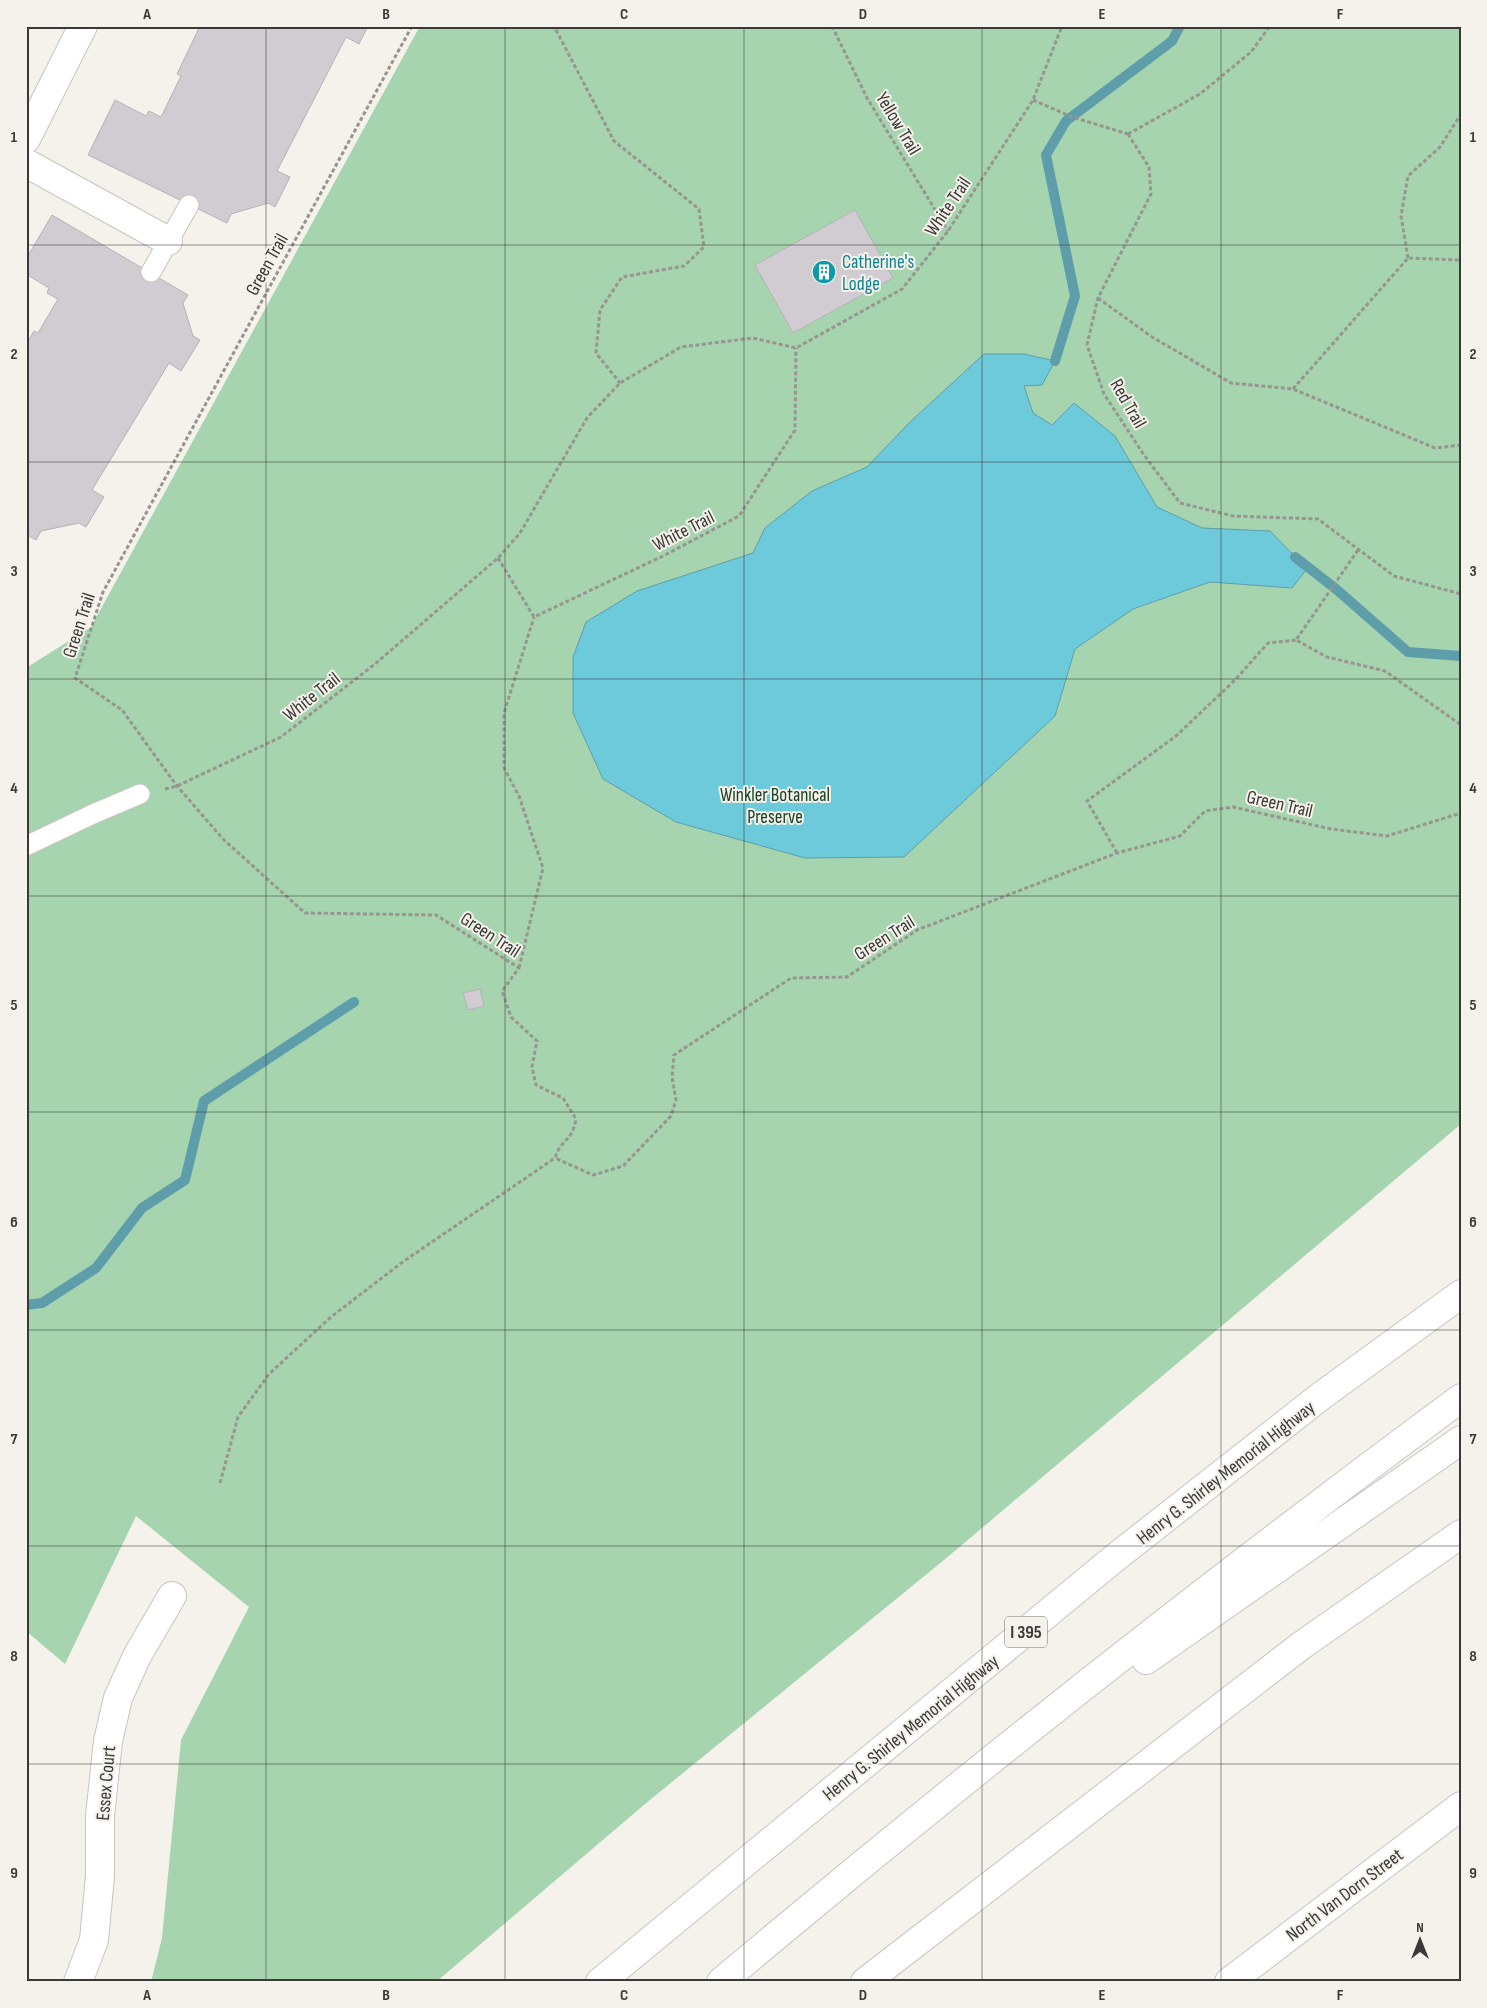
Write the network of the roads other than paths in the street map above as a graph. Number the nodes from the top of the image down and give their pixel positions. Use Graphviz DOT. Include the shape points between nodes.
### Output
graph roads {
  1 [pos="83,26"];
  2 [pos="26,139"];
  3 [pos="26,163"];
  4 [pos="188,204"];
  5 [pos="168,241"];
  6 [pos="151,272"];
  7 [pos="140,794"];
  8 [pos="26,846"];
  9 [pos="1461,1294"];
  10 [pos="1461,1398"];
  11 [pos="1461,1440"];
  12 [pos="1461,1534"];
  13 [pos="172,1596"];
  14 [pos="1461,1806"];
  15 [pos="878,1850"];
  16 [pos="78,1982"];
  17 [pos="600,1982"];
  18 [pos="721,1982"];
  19 [pos="865,1982"];
  20 [pos="1229,1982"];
  1 -- 2 [label="main road"];
  3 -- 5 [label="main road"];
  4 -- 5 [label="lane"];
  5 -- 6 [label="lane"];
  7 -- 8 [label="lane"];
  9 -- 17 [label="main road, Henry G. Shirley Memorial Highway / I 395" via="1321,1396 1116,1558"];
  10 -- 15 [label="main road" via="1296,1520"];
  11 -- 15 [label="main road"];
  12 -- 19 [label="main road" via="1302,1645"];
  13 -- 16 [label="main road, Essex Court" via="137,1656 118,1698 108,1741 100,1816 100,1876 94,1940"];
  14 -- 20 [label="main road, North Van Dorn Street"];
  15 -- 18 [label="main road"];
}
